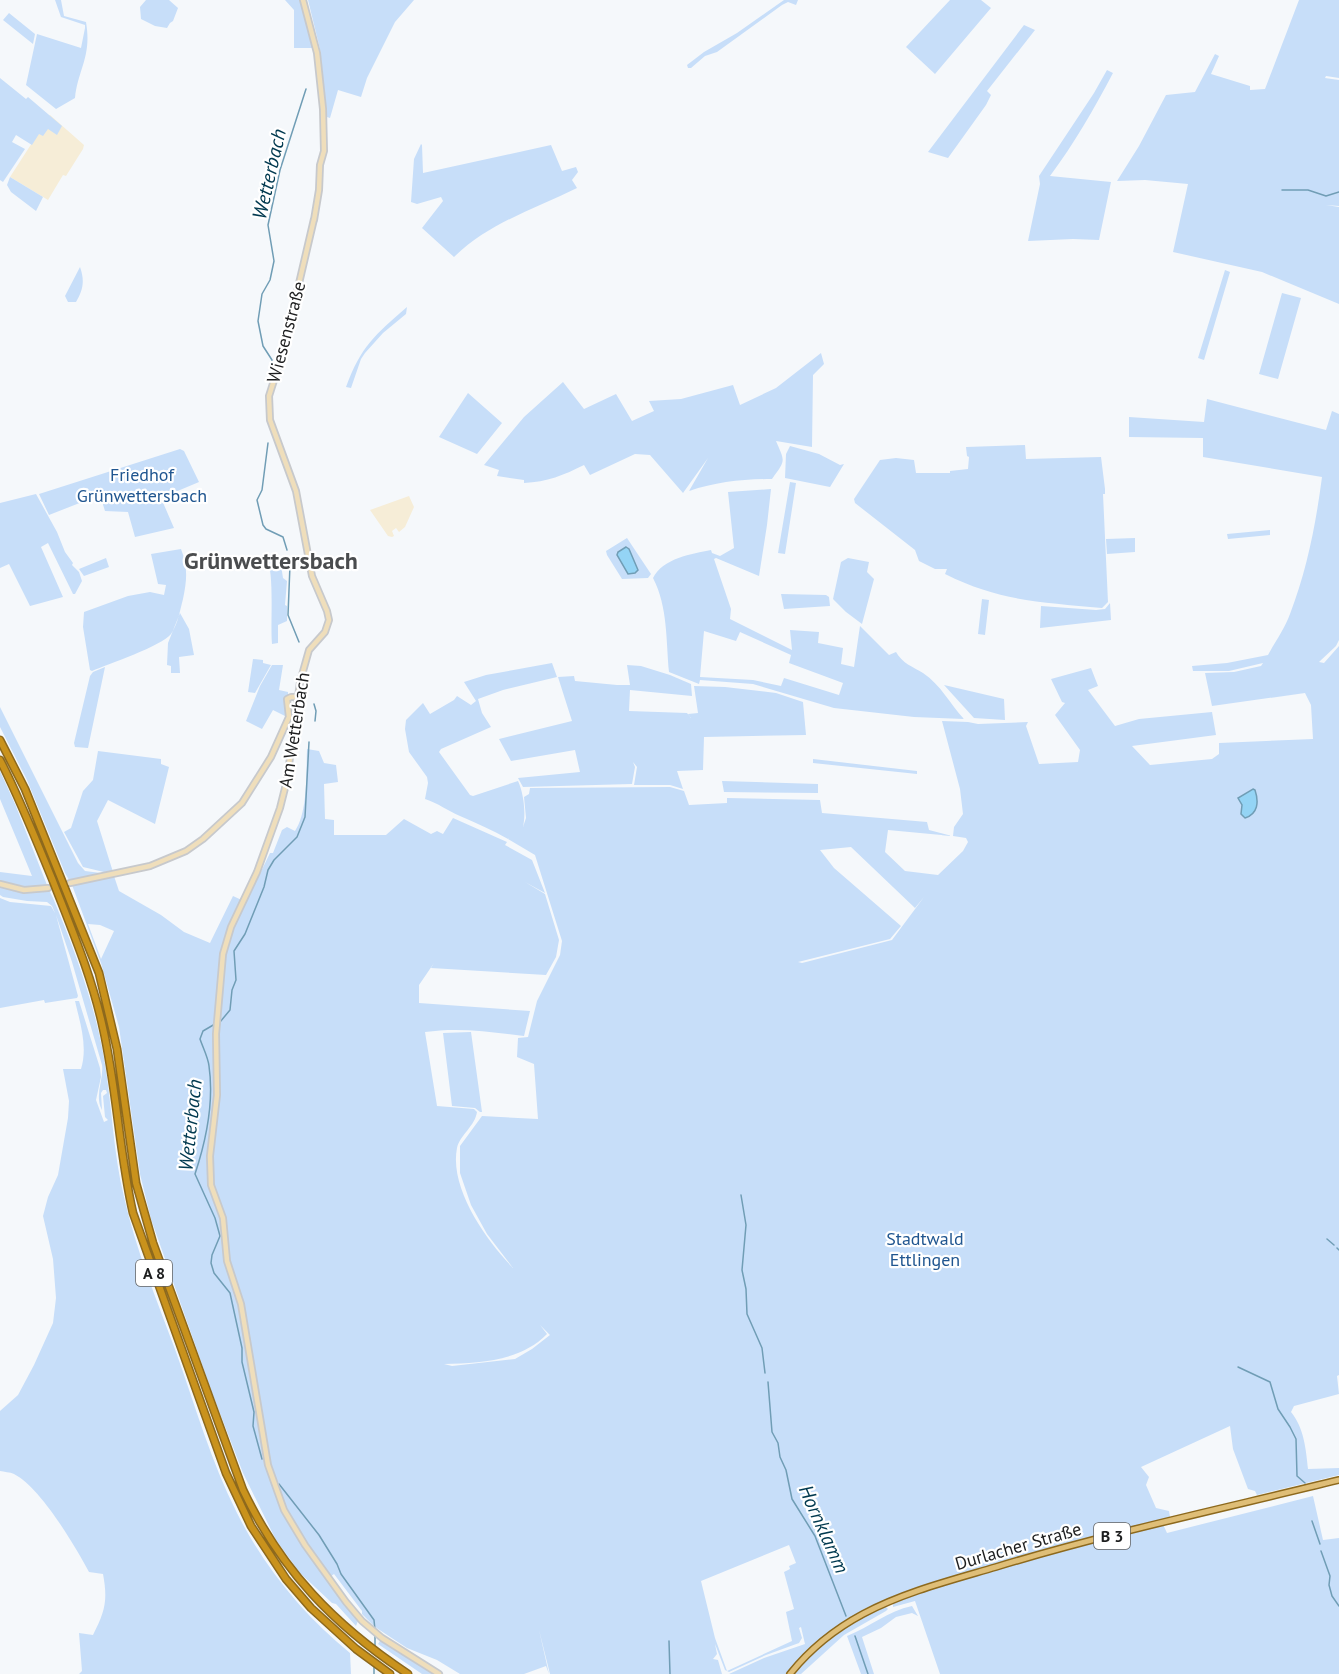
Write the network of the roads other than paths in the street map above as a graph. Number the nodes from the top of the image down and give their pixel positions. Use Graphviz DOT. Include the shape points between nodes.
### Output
graph roads {
  1 [pos="303,0"];
  2 [pos="276,436"];
  3 [pos="297,697"];
  4 [pos="0,740"];
  5 [pos="0,760"];
  6 [pos="70,883"];
  7 [pos="0,884"];
  8 [pos="48,888"];
  9 [pos="1339,1480"];
  10 [pos="390,1674"];
  11 [pos="408,1674"];
  12 [pos="439,1674"];
  13 [pos="790,1674"];
  1 -- 2 [label="main road, Wiesenstraße" via="320,74 323,156 314,219 269,396 269,416"];
  2 -- 3 [label="main road, Am Wetterbach" via="296,491 314,580 329,615 327,628 308,653"];
  3 -- 6 [label="main road" via="287,699 289,717 244,801 203,839 150,867"];
  3 -- 12 [label="main road, Am Wetterbach" via="282,801 270,839 226,940 216,1029 217,1095 211,1185 225,1226 228,1265 241,1304 268,1465 276,1490 293,1526 356,1615 388,1642"];
  4 -- 11 [label="highway, A 8" via="29,798 99,973 117,1049 140,1202 247,1499 295,1576 360,1640"];
  5 -- 10 [label="highway, A 8" via="19,798 90,978 108,1050 133,1214 226,1473 267,1552 299,1595 334,1630"];
  7 -- 8 [label="main road" via="24,890"];
  9 -- 13 [label="main road, Durlacher Straße / B 3" via="1033,1556 911,1594 851,1621 820,1643"];
}
